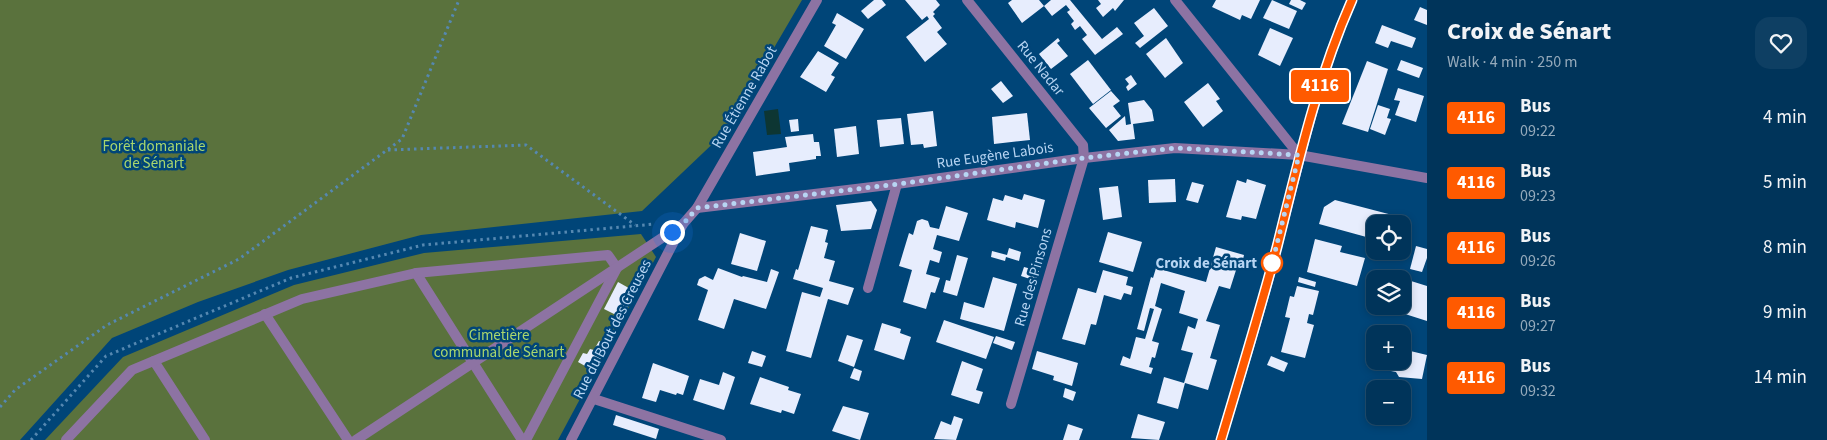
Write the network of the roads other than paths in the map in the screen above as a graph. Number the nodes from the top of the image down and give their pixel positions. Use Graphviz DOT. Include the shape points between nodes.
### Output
graph roads {
  1 [pos="816,0"];
  2 [pos="966,0"];
  3 [pos="1175,0"];
  4 [pos="1352,0"];
  5 [pos="1299,155"];
  6 [pos="1084,158"];
  7 [pos="1427,178"];
  8 [pos="898,184"];
  9 [pos="697,208"];
  10 [pos="683,224"];
  11 [pos="617,268"];
  12 [pos="416,273"];
  13 [pos="868,288"];
  14 [pos="266,314"];
  15 [pos="154,361"];
  16 [pos="473,363"];
  17 [pos="594,399"];
  18 [pos="1011,404"];
  19 [pos="66,440"];
  20 [pos="205,440"];
  21 [pos="348,440"];
  22 [pos="356,440"];
  23 [pos="522,440"];
  24 [pos="526,440"];
  25 [pos="572,440"];
  26 [pos="721,440"];
  27 [pos="1221,440"];
  1 -- 9 [label="street, Rue Étienne Rabot"];
  2 -- 6 [label="street, Rue Nadar" via="1084,145"];
  3 -- 5 [label="street"];
  4 -- 5 [label="main road" via="1334,40"];
  5 -- 6 [label="street, Rue Eugène Labois" via="1175,148"];
  5 -- 7 [label="street, Rue Eugène Labois"];
  5 -- 27 [label="main road" via="1276,249"];
  6 -- 8 [label="street, Rue Eugène Labois"];
  6 -- 18 [label="street, Rue des Pinsons"];
  8 -- 9 [label="street, Rue Eugène Labois"];
  8 -- 13 [label="street"];
  9 -- 10 [label="street, Rue du Bout des Creuses"];
  10 -- 11 [label="street"];
  10 -- 17 [label="street, Rue du Bout des Creuses"];
  11 -- 12 [label="street" via="608,255"];
  11 -- 16 [label="street"];
  11 -- 24 [label="street"];
  12 -- 14 [label="street" via="302,299"];
  12 -- 16 [label="street"];
  14 -- 15 [label="street"];
  14 -- 21 [label="street"];
  15 -- 19 [label="street" via="132,370"];
  15 -- 20 [label="street"];
  16 -- 22 [label="street"];
  16 -- 23 [label="street"];
  17 -- 25 [label="street, Rue du Bout des Creuses"];
  17 -- 26 [label="street"];
}
